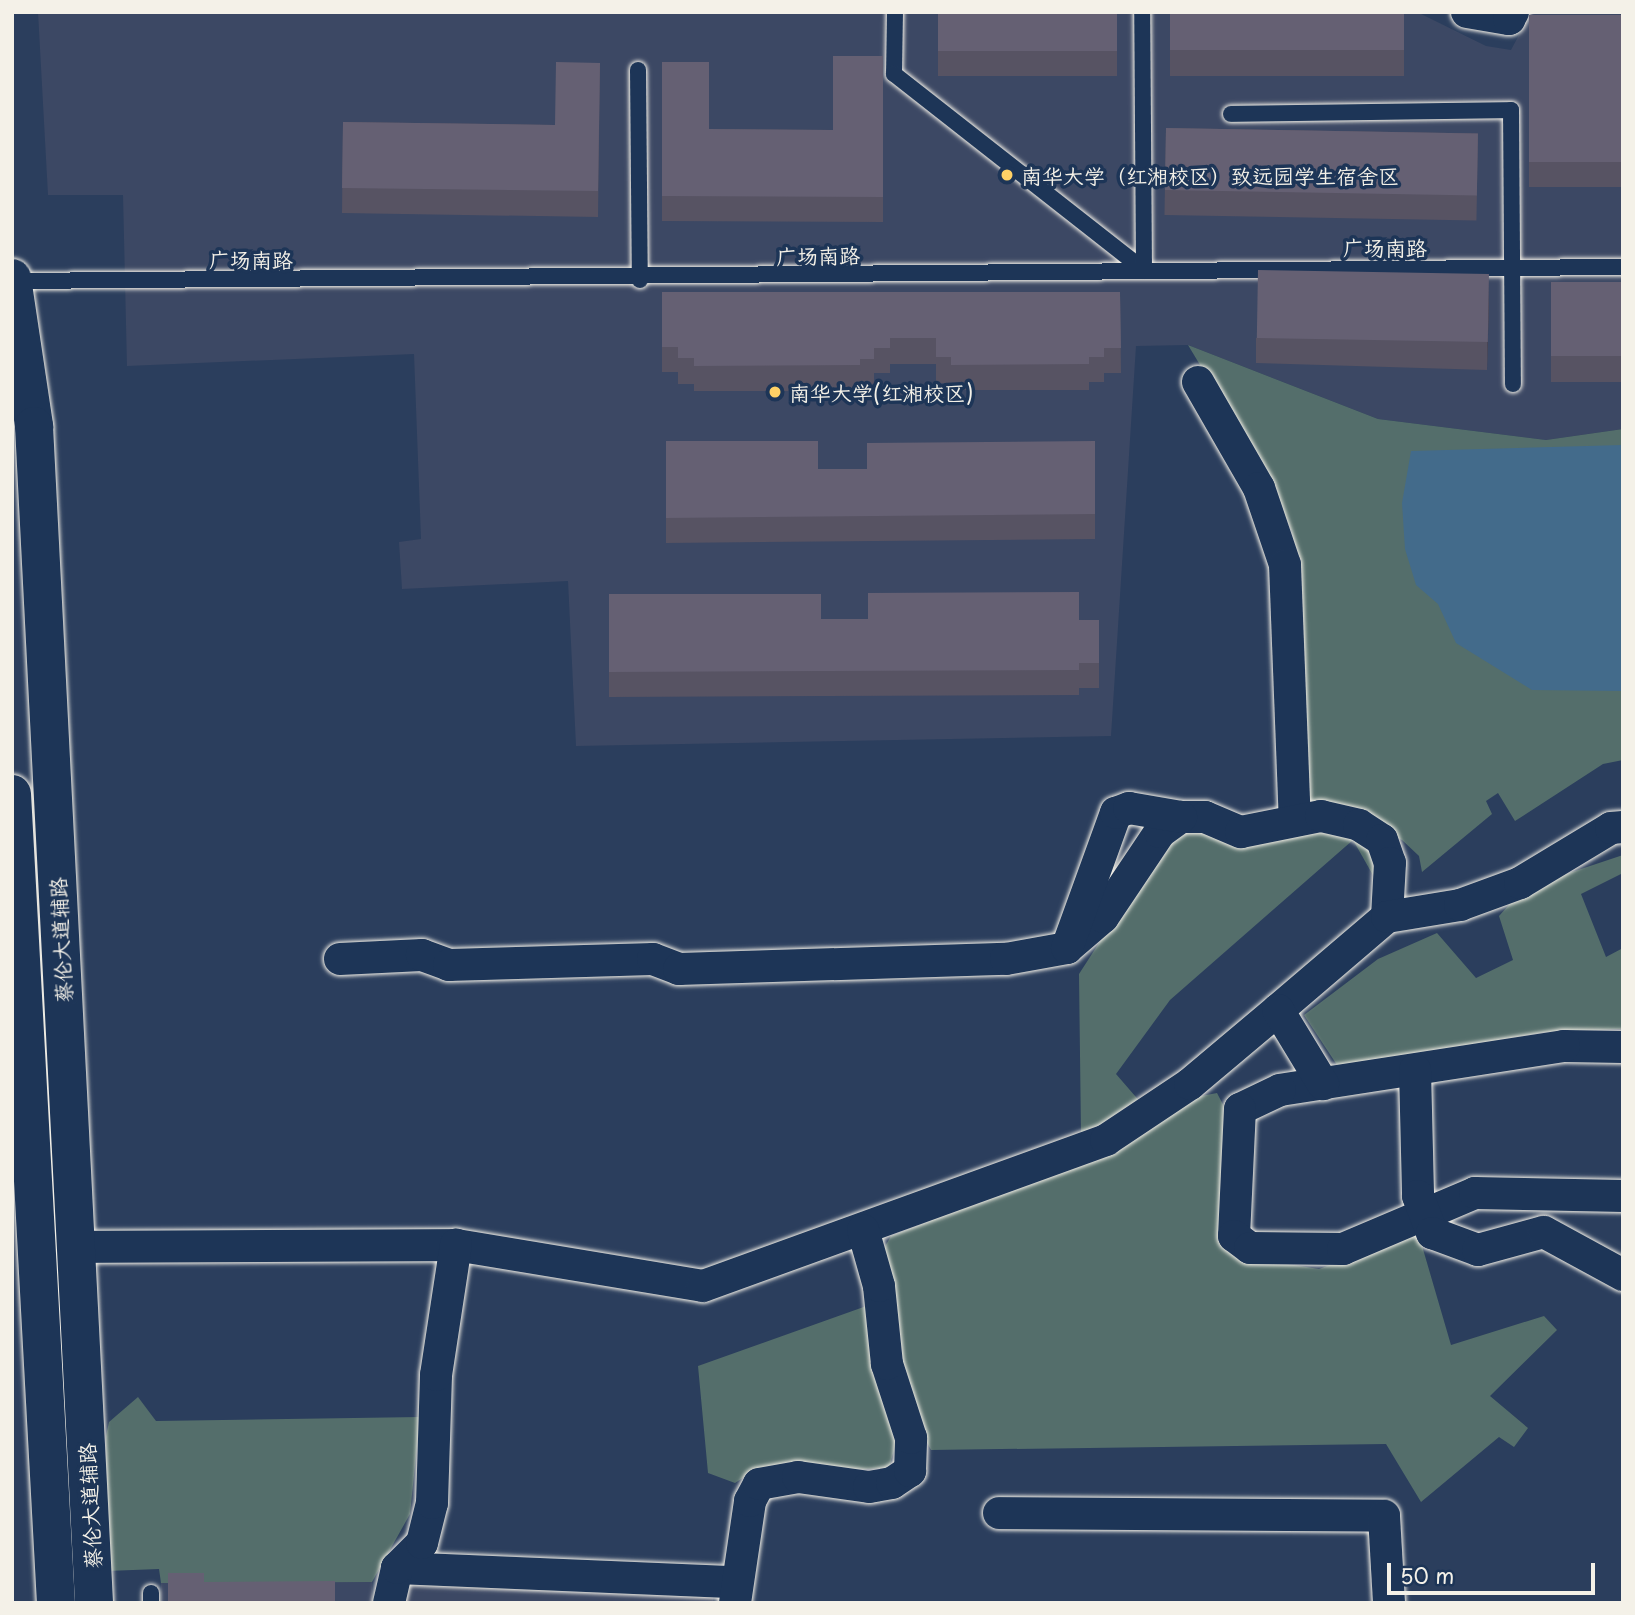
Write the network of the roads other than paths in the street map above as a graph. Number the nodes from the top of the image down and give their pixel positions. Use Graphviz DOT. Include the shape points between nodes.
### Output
graph roads {
  1 [pos="895,12"];
  2 [pos="1142,12"];
  3 [pos="1467,12"];
  4 [pos="1513,12"];
  5 [pos="638,70"];
  6 [pos="1231,114"];
  7 [pos="1623,267"];
  8 [pos="1513,268"];
  9 [pos="1144,270"];
  10 [pos="13,280"];
  11 [pos="640,280"];
  12 [pos="1198,382"];
  13 [pos="1513,384"];
  14 [pos="12,794"];
  15 [pos="1181,817"];
  16 [pos="1295,820"];
  17 [pos="1623,828"];
  18 [pos="1387,917"];
  19 [pos="1067,948"];
  20 [pos="340,959"];
  21 [pos="1278,1010"];
  22 [pos="1623,1047"];
  23 [pos="1415,1070"];
  24 [pos="1323,1084"];
  25 [pos="1623,1196"];
  26 [pos="1425,1216"];
  27 [pos="863,1230"];
  28 [pos="456,1245"];
  29 [pos="76,1247"];
  30 [pos="1623,1275"];
  31 [pos="999,1513"];
  32 [pos="397,1568"];
  33 [pos="735,1592"];
  34 [pos="56,1603"];
  35 [pos="94,1603"];
  36 [pos="389,1603"];
  37 [pos="1389,1603"];
  1 -- 9 [label="lane" via="894,74"];
  2 -- 9 [label="lane"];
  3 -- 4 [label="street" via="1509,19"];
  5 -- 11 [label="lane"];
  6 -- 8 [label="lane" via="1511,110"];
  7 -- 8 [label="lane, 广场南路"];
  8 -- 9 [label="lane, 广场南路"];
  8 -- 13 [label="lane"];
  9 -- 11 [label="lane, 广场南路"];
  10 -- 11 [label="lane, 广场南路"];
  10 -- 29 [label="main road, 蔡伦大道辅路" via="34,426"];
  12 -- 16 [label="street" via="1259,488 1285,565"];
  14 -- 34 [label="main road"];
  15 -- 16 [label="street" via="1205,817 1241,832"];
  15 -- 19 [label="street" via="1160,832 1102,917"];
  15 -- 19 [label="street" via="1129,808 1116,813"];
  16 -- 18 [label="street" via="1321,816 1359,825 1381,840 1393,894"];
  17 -- 18 [label="street" via="1611,828 1508,887 1460,905"];
  18 -- 21 [label="street"];
  19 -- 20 [label="street" via="950,963 679,969 653,959 449,965 422,956"];
  21 -- 24 [label="street"];
  21 -- 27 [label="street" via="1191,1084 1106,1140"];
  22 -- 23 [label="street" via="1564,1046"];
  23 -- 24 [label="street"];
  23 -- 26 [label="street" via="1418,1196"];
  24 -- 26 [label="street" via="1280,1090 1240,1109 1238,1245 1343,1250"];
  25 -- 26 [label="street" via="1475,1193"];
  26 -- 30 [label="street" via="1432,1233 1452,1245 1479,1250 1544,1232"];
  27 -- 28 [label="street" via="704,1286 677,1287"];
  27 -- 33 [label="street" via="879,1286 887,1364 911,1438 910,1471 892,1483 869,1487 798,1477 759,1484"];
  28 -- 29 [label="street"];
  28 -- 32 [label="street" via="436,1375 432,1503 422,1543"];
  29 -- 35 [label="main road, 蔡伦大道辅路"];
  31 -- 37 [label="street" via="1384,1516"];
  32 -- 33 [label="street"];
  32 -- 36 [label="street"];
}
